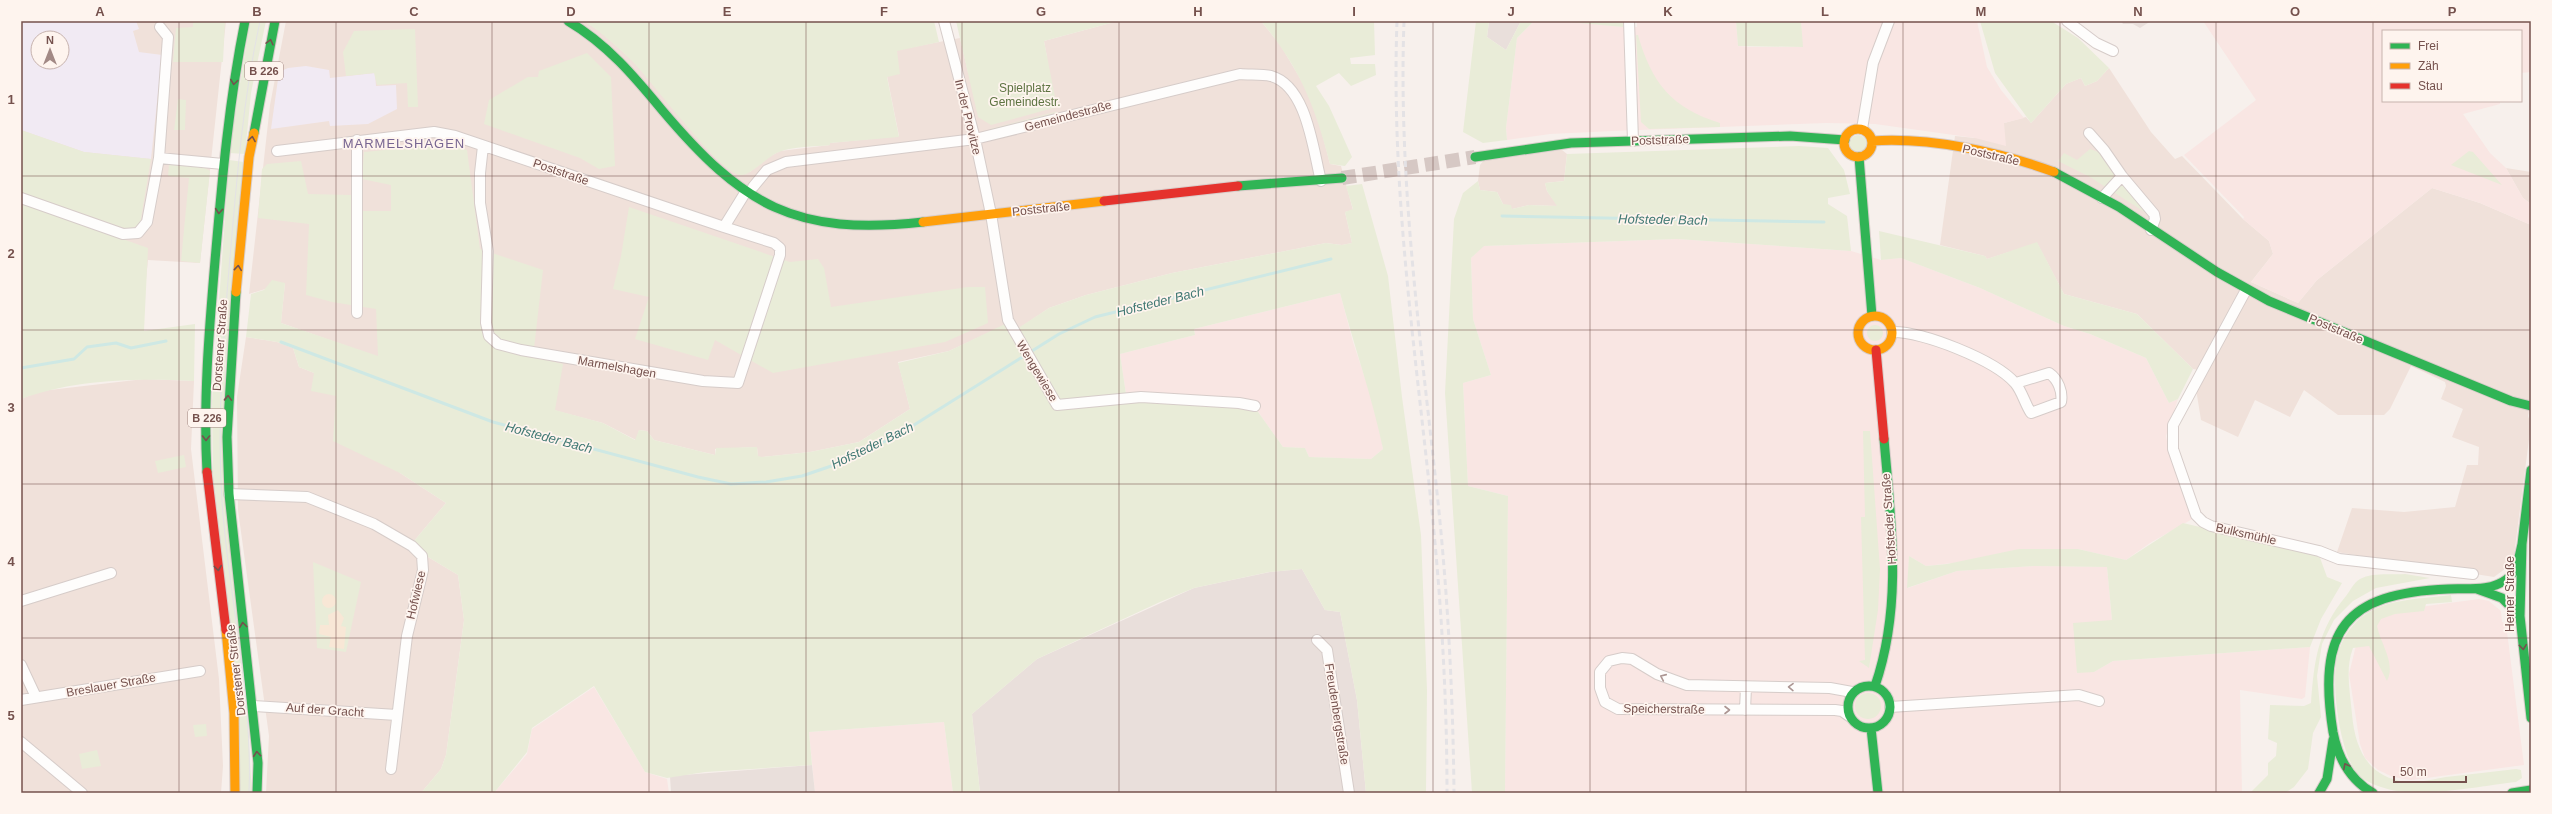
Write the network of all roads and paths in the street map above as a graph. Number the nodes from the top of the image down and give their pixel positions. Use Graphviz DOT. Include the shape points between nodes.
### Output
graph roads {
  1 [pos="236,21"];
  2 [pos="245,21"];
  3 [pos="275,21"];
  4 [pos="568,21"];
  5 [pos="944,21"];
  6 [pos="1629,21"];
  7 [pos="1889,21"];
  8 [pos="2067,21"];
  9 [pos="160,27"];
  10 [pos="240,43"];
  11 [pos="2113,51"];
  12 [pos="1862,130"];
  13 [pos="2089,133"];
  14 [pos="975,139"];
  15 [pos="357,140"];
  16 [pos="1845,140"];
  17 [pos="1633,141"];
  18 [pos="1872,141"];
  19 [pos="483,146"];
  20 [pos="277,151"];
  21 [pos="1475,157"];
  22 [pos="1859,157"];
  23 [pos="159,158"];
  24 [pos="224,164"];
  25 [pos="2122,176"];
  26 [pos="1342,178"];
  27 [pos="1321,181"];
  28 [pos="749,190"];
  29 [pos="21,198"];
  30 [pos="2102,198"];
  31 [pos="991,214"];
  32 [pos="724,227"];
  33 [pos="2151,230"];
  34 [pos="2246,290"];
  35 [pos="357,313"];
  36 [pos="1872,316"];
  37 [pos="1892,332"];
  38 [pos="1876,350"];
  39 [pos="2016,383"];
  40 [pos="1255,406"];
  41 [pos="2531,406"];
  42 [pos="2531,470"];
  43 [pos="229,494"];
  44 [pos="2522,544"];
  45 [pos="111,573"];
  46 [pos="2473,574"];
  47 [pos="2477,589"];
  48 [pos="21,600"];
  49 [pos="2520,616"];
  50 [pos="1317,640"];
  51 [pos="21,665"];
  52 [pos="200,671"];
  53 [pos="1875,686"];
  54 [pos="1746,687"];
  55 [pos="1852,692"];
  56 [pos="36,697"];
  57 [pos="21,700"];
  58 [pos="2099,701"];
  59 [pos="253,706"];
  60 [pos="1890,707"];
  61 [pos="1745,710"];
  62 [pos="397,715"];
  63 [pos="1849,716"];
  64 [pos="2531,718"];
  65 [pos="1872,728"];
  66 [pos="2333,733"];
  67 [pos="21,742"];
  68 [pos="391,769"];
  69 [pos="2528,791"];
  70 [pos="82,793"];
  71 [pos="235,793"];
  72 [pos="257,793"];
  73 [pos="1349,793"];
  74 [pos="1878,793"];
  75 [pos="2319,793"];
  76 [pos="2373,793"];
  77 [pos="2512,793"];
  1 -- 10 [label="street"];
  2 -- 10 [label="main road, Dorstener Straße / B 226"];
  43 -- 3 [label="main road, Dorstener Straße / B 226, one-way" via="227,437 235,301 249,157"];
  4 -- 28 [label="main road, Poststraße" via="614,54 712,166"];
  5 -- 14 [label="street, In der Provitze"];
  6 -- 17 [label="street"];
  7 -- 12 [label="street" via="1873,63"];
  8 -- 11 [label="street" via="2096,43"];
  9 -- 23 [label="street" via="168,38"];
  10 -- 24 [label="main road, Dorstener Straße / B 226, one-way"];
  12 -- 16 [label="main road" via="1853,130"];
  12 -- 18 [label="main road" via="1869,134"];
  13 -- 25 [label="street"];
  14 -- 27 [label="street, Gemeindestraße" via="1240,74 1271,76 1293,92 1301,105"];
  14 -- 28 [label="street, Gemeindestraße" via="786,162 767,170"];
  14 -- 31 [label="street, In der Provitze"];
  15 -- 19 [label="street, Poststraße" via="434,132"];
  15 -- 20 [label="street, Poststraße"];
  15 -- 35 [label="street"];
  16 -- 17 [label="main road, Poststraße" via="1790,136"];
  16 -- 22 [label="main road" via="1847,151"];
  17 -- 21 [label="main road, Poststraße" via="1549,145"];
  18 -- 22 [label="main road" via="1869,152"];
  18 -- 30 [label="main road, Poststraße" via="1922,141 2007,158 2067,178"];
  19 -- 32 [label="street, Poststraße"];
  19 -- 32 [label="street, Marmelshagen" via="480,181 481,209 488,251 486,323 489,336 498,344 695,380 738,383 780,255 780,248 774,243"];
  22 -- 36 [label="main road"];
  23 -- 24 [label="street"];
  23 -- 29 [label="street" via="147,222 138,233 124,234"];
  24 -- 71 [label="main road, Dorstener Straße / B 226, one-way" via="210,318 206,442 210,510 235,739"];
  25 -- 30 [label="street"];
  25 -- 33 [label="street" via="2154,214"];
  26 -- 27 [label="main road, Poststraße"];
  27 -- 31 [label="main road, Poststraße" via="1273,182"];
  28 -- 31 [label="main road, Poststraße" via="790,215 827,224 888,225"];
  28 -- 32 [label="street"];
  30 -- 33 [label="main road, Poststraße"];
  31 -- 40 [label="street, Wengewiese" via="1008,320 1057,405 1141,397"];
  33 -- 34 [label="main road, Poststraße"];
  34 -- 41 [label="main road, Poststraße" via="2355,338 2511,401"];
  34 -- 46 [label="street, Bulksmühle" via="2193,384 2171,431 2173,449 2196,514 2211,526 2319,551 2339,559"];
  36 -- 37 [label="main road" via="1885,320"];
  36 -- 38 [label="main road" via="1860,325 1858,337 1866,348"];
  37 -- 38 [label="main road" via="1887,344"];
  37 -- 39 [label="street" via="1915,333 1952,346"];
  38 -- 53 [label="main road, Hofsteder Straße" via="1892,536 1893,595 1883,665"];
  39 -- 39 [label="street" via="2031,413 2061,402 2062,394 2054,376 2049,373"];
  42 -- 44 [label="main road, Herner Straße"];
  59 -- 43 [label="main road, Dorstener Straße / B 226, one-way"];
  43 -- 62 [label="street, Hofwiese" via="307,497 374,524 412,546 422,556 423,570 407,636"];
  44 -- 47 [label="main road" via="2514,572 2508,579"];
  44 -- 49 [label="main road, Herner Straße"];
  45 -- 48 [label="street"];
  47 -- 49 [label="main road" via="2502,597"];
  47 -- 66 [label="main road" via="2419,591 2380,597 2361,607 2348,618 2336,636 2328,669 2327,688"];
  49 -- 64 [label="main road, Herner Straße, one-way"];
  50 -- 73 [label="street, Freudenbergstraße" via="1327,650"];
  51 -- 56 [label="street"];
  52 -- 56 [label="street, Breslauer Straße"];
  53 -- 55 [label="main road" via="1862,686"];
  53 -- 60 [label="main road" via="1886,694"];
  55 -- 54 [label="street, Speicherstraße, one-way" via="1830,688"];
  54 -- 61 [label="street"];
  54 -- 61 [label="street, Speicherstraße, one-way" via="1687,685 1656,674 1632,659 1622,658 1609,661 1599,677 1605,702 1618,709"];
  55 -- 63 [label="main road" via="1847,705"];
  56 -- 57 [label="street, Breslauer Straße"];
  58 -- 60 [label="street" via="2079,695"];
  59 -- 62 [label="street, Auf der Gracht"];
  72 -- 59 [label="main road, Dorstener Straße / B 226, one-way" via="258,762"];
  60 -- 65 [label="main road" via="1883,723"];
  61 -- 63 [label="street, Speicherstraße" via="1835,710"];
  62 -- 68 [label="street, Hofwiese"];
  63 -- 65 [label="main road" via="1858,726"];
  65 -- 74 [label="main road"];
  66 -- 75 [label="main road" via="2327,779"];
  76 -- 66 [label="main road, one-way" via="2350,774 2342,760"];
  67 -- 70 [label="street"];
  69 -- 77 [label="main road"];
}
